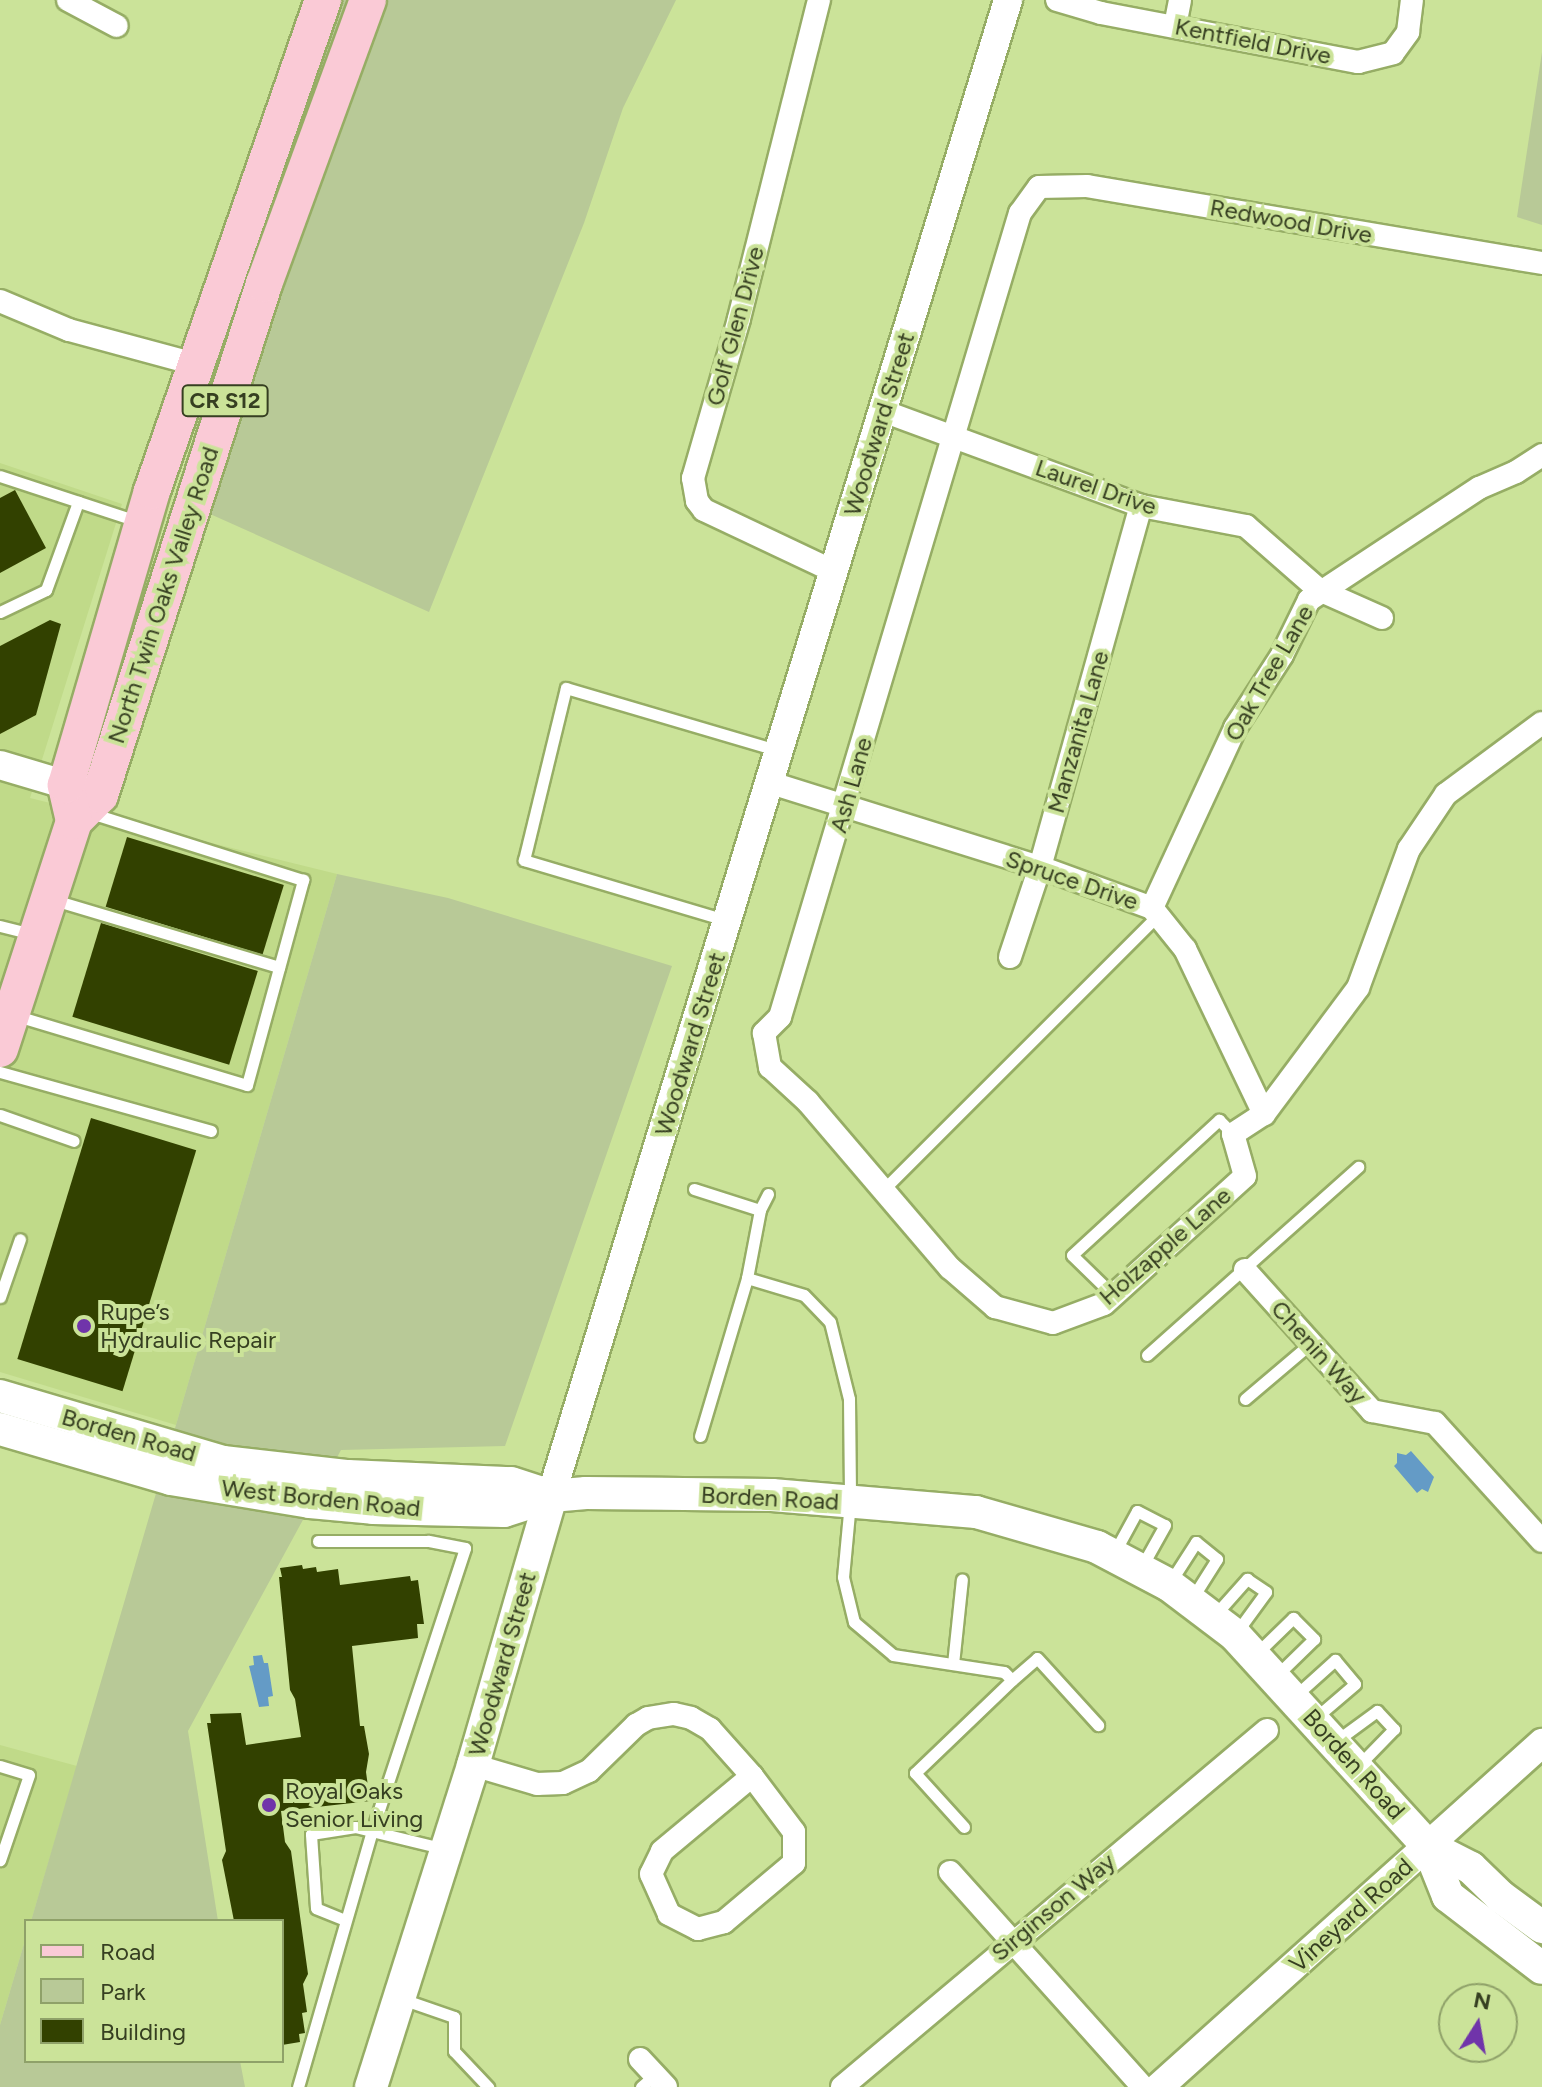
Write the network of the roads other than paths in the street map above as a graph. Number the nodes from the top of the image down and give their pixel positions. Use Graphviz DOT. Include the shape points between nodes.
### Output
graph roads {
  1 [pos="68,0"];
  2 [pos="323,0"];
  3 [pos="368,0"];
  4 [pos="819,0"];
  5 [pos="1008,0"];
  6 [pos="1057,0"];
  7 [pos="1180,0"];
  8 [pos="1412,0"];
  9 [pos="117,26"];
  10 [pos="1175,26"];
  11 [pos="1039,187"];
  12 [pos="1542,263"];
  13 [pos="0,301"];
  14 [pos="195,364"];
  15 [pos="883,411"];
  16 [pos="952,436"];
  17 [pos="1542,455"];
  18 [pos="0,476"];
  19 [pos="78,502"];
  20 [pos="1141,506"];
  21 [pos="143,523"];
  22 [pos="835,572"];
  23 [pos="1319,590"];
  24 [pos="0,612"];
  25 [pos="1382,618"];
  26 [pos="1542,723"];
  27 [pos="778,751"];
  28 [pos="0,765"];
  29 [pos="768,782"];
  30 [pos="82,803"];
  31 [pos="844,808"];
  32 [pos="1040,867"];
  33 [pos="50,899"];
  34 [pos="1155,912"];
  35 [pos="727,921"];
  36 [pos="0,926"];
  37 [pos="38,935"];
  38 [pos="1010,957"];
  39 [pos="279,967"];
  40 [pos="12,1014"];
  41 [pos="0,1049"];
  42 [pos="0,1072"];
  43 [pos="1264,1114"];
  44 [pos="0,1115"];
  45 [pos="211,1131"];
  46 [pos="1233,1134"];
  47 [pos="74,1141"];
  48 [pos="1358,1167"];
  49 [pos="694,1189"];
  50 [pos="883,1190"];
  51 [pos="768,1194"];
  52 [pos="760,1210"];
  53 [pos="20,1239"];
  54 [pos="1245,1270"];
  55 [pos="747,1278"];
  56 [pos="1113,1295"];
  57 [pos="0,1298"];
  58 [pos="995,1307"];
  59 [pos="1311,1343"];
  60 [pos="1147,1355"];
  61 [pos="0,1396"];
  62 [pos="1245,1399"];
  63 [pos="0,1429"];
  64 [pos="700,1436"];
  65 [pos="132,1452"];
  66 [pos="551,1496"];
  67 [pos="850,1502"];
  68 [pos="318,1541"];
  69 [pos="1542,1541"];
  70 [pos="962,1579"];
  71 [pos="1254,1658"];
  72 [pos="953,1664"];
  73 [pos="1012,1680"];
  74 [pos="1098,1725"];
  75 [pos="1267,1730"];
  76 [pos="1542,1743"];
  77 [pos="473,1765"];
  78 [pos="0,1766"];
  79 [pos="1358,1766"];
  80 [pos="752,1776"];
  81 [pos="964,1827"];
  82 [pos="372,1831"];
  83 [pos="1428,1846"];
  84 [pos="445,1849"];
  85 [pos="0,1860"];
  86 [pos="950,1872"];
  87 [pos="345,1920"];
  88 [pos="1542,1927"];
  89 [pos="1011,1941"];
  90 [pos="1542,1968"];
  91 [pos="398,1997"];
  92 [pos="1162,2085"];
  93 [pos="298,2087"];
  94 [pos="371,2087"];
  95 [pos="488,2087"];
  96 [pos="842,2087"];
  1 -- 9 [label="street"];
  2 -- 14 [label="main road, North Twin Oaks Valley Road / CR S12"];
  3 -- 30 [label="main road, North Twin Oaks Valley Road / CR S12"];
  4 -- 22 [label="street, Golf Glen Drive" via="693,478 704,510"];
  5 -- 15 [label="street, Woodward Street"];
  6 -- 10 [label="street, Kentfield Drive"];
  7 -- 10 [label="street"];
  8 -- 10 [label="street, Kentfield Drive" via="1408,32 1393,53 1358,62"];
  11 -- 12 [label="street, Redwood Drive" via="1087,186"];
  11 -- 16 [label="street, Ash Lane" via="1020,213"];
  13 -- 14 [label="street" via="69,330"];
  14 -- 21 [label="main road, North Twin Oaks Valley Road / CR S12"];
  15 -- 16 [label="street, Laurel Drive"];
  15 -- 22 [label="street, Woodward Street"];
  16 -- 20 [label="street, Laurel Drive"];
  16 -- 31 [label="street, Ash Lane"];
  17 -- 23 [label="street, Oak Tree Lane" via="1479,488"];
  18 -- 19 [label="lane"];
  19 -- 21 [label="lane"];
  19 -- 24 [label="lane" via="46,590"];
  20 -- 23 [label="street, Laurel Drive" via="1246,526"];
  20 -- 32 [label="street, Manzanita Lane"];
  21 -- 30 [label="main road, North Twin Oaks Valley Road / CR S12"];
  22 -- 27 [label="street, Woodward Street"];
  23 -- 25 [label="street, Laurel Drive"];
  23 -- 34 [label="street, Oak Tree Lane" via="1235,728"];
  26 -- 43 [label="street" via="1446,794 1409,849 1358,988"];
  27 -- 29 [label="street, Woodward Street"];
  27 -- 35 [label="lane" via="566,688 524,860"];
  28 -- 30 [label="street"];
  29 -- 31 [label="street, Spruce Drive"];
  29 -- 35 [label="street, Woodward Street"];
  30 -- 33 [label="main road, North Twin Oaks Valley Road / CR S12"];
  30 -- 39 [label="lane" via="303,880"];
  31 -- 32 [label="street, Spruce Drive"];
  31 -- 50 [label="street, Ash Lane" via="780,1017 764,1033 770,1067 808,1102"];
  32 -- 34 [label="street, Spruce Drive"];
  32 -- 38 [label="street, Manzanita Lane"];
  33 -- 37 [label="main road, North Twin Oaks Valley Road / CR S12"];
  33 -- 39 [label="lane"];
  34 -- 43 [label="street, Spruce Drive" via="1185,949"];
  34 -- 50 [label="lane"];
  35 -- 66 [label="street, Woodward Street"];
  36 -- 37 [label="lane"];
  37 -- 40 [label="main road, North Twin Oaks Valley Road / CR S12"];
  39 -- 40 [label="lane" via="247,1085"];
  40 -- 41 [label="main road, North Twin Oaks Valley Road / CR S12"];
  42 -- 45 [label="lane"];
  43 -- 46 [label="street"];
  44 -- 47 [label="lane"];
  46 -- 56 [label="street, Holzapple Lane" via="1245,1176"];
  46 -- 56 [label="lane" via="1219,1120 1072,1255"];
  48 -- 54 [label="lane"];
  49 -- 52 [label="lane"];
  50 -- 58 [label="street, Ash Lane" via="950,1268"];
  51 -- 52 [label="lane"];
  52 -- 55 [label="lane"];
  53 -- 57 [label="lane"];
  54 -- 59 [label="street, Chenin Way"];
  54 -- 60 [label="lane"];
  55 -- 64 [label="lane"];
  55 -- 67 [label="lane" via="804,1295 830,1322 849,1399"];
  56 -- 58 [label="street, Holzapple Lane" via="1104,1304 1053,1323"];
  59 -- 62 [label="lane"];
  59 -- 69 [label="street, Chenin Way" via="1372,1411 1435,1423"];
  61 -- 65 [label="main road, Borden Road"];
  63 -- 65 [label="main road"];
  65 -- 66 [label="main road, Borden Road" via="223,1462 313,1488 511,1483"];
  66 -- 67 [label="main road, Borden Road" via="772,1495"];
  66 -- 77 [label="main road, Woodward Street"];
  67 -- 71 [label="main road, Borden Road" via="976,1512 1097,1547 1127,1562"];
  67 -- 72 [label="lane" via="843,1577 854,1622 893,1655"];
  68 -- 82 [label="lane" via="428,1541 465,1548"];
  70 -- 72 [label="lane"];
  71 -- 71 [label="lane" via="1335,1660 1355,1684"];
  71 -- 79 [label="main road, Borden Road"];
  71 -- 79 [label="lane" via="1377,1711 1394,1729"];
  72 -- 73 [label="lane" via="1004,1672"];
  73 -- 74 [label="lane" via="1037,1658"];
  73 -- 81 [label="lane" via="915,1773"];
  75 -- 89 [label="street, Sirginson Way"];
  76 -- 83 [label="street, Vineyard Road"];
  77 -- 80 [label="street" via="537,1784 563,1783 589,1771 636,1725 674,1714 710,1729"];
  77 -- 84 [label="main road, Woodward Street"];
  78 -- 85 [label="lane" via="29,1775"];
  79 -- 83 [label="main road, Borden Road"];
  80 -- 80 [label="street" via="794,1832 794,1863 724,1922 698,1929 669,1914 651,1874 662,1851"];
  82 -- 84 [label="lane"];
  82 -- 87 [label="lane"];
  82 -- 87 [label="lane" via="355,1827 311,1834 316,1908"];
  83 -- 88 [label="main road, Borden Road" via="1471,1868"];
  83 -- 90 [label="main road, Borden Road" via="1448,1896"];
  83 -- 92 [label="street, Vineyard Road"];
  84 -- 91 [label="main road, Woodward Street"];
  86 -- 89 [label="street"];
  87 -- 93 [label="lane"];
  89 -- 92 [label="street"];
  89 -- 96 [label="street, Sirginson Way"];
  91 -- 94 [label="main road, Woodward Street"];
  91 -- 95 [label="lane" via="454,2017 454,2051"];
}
